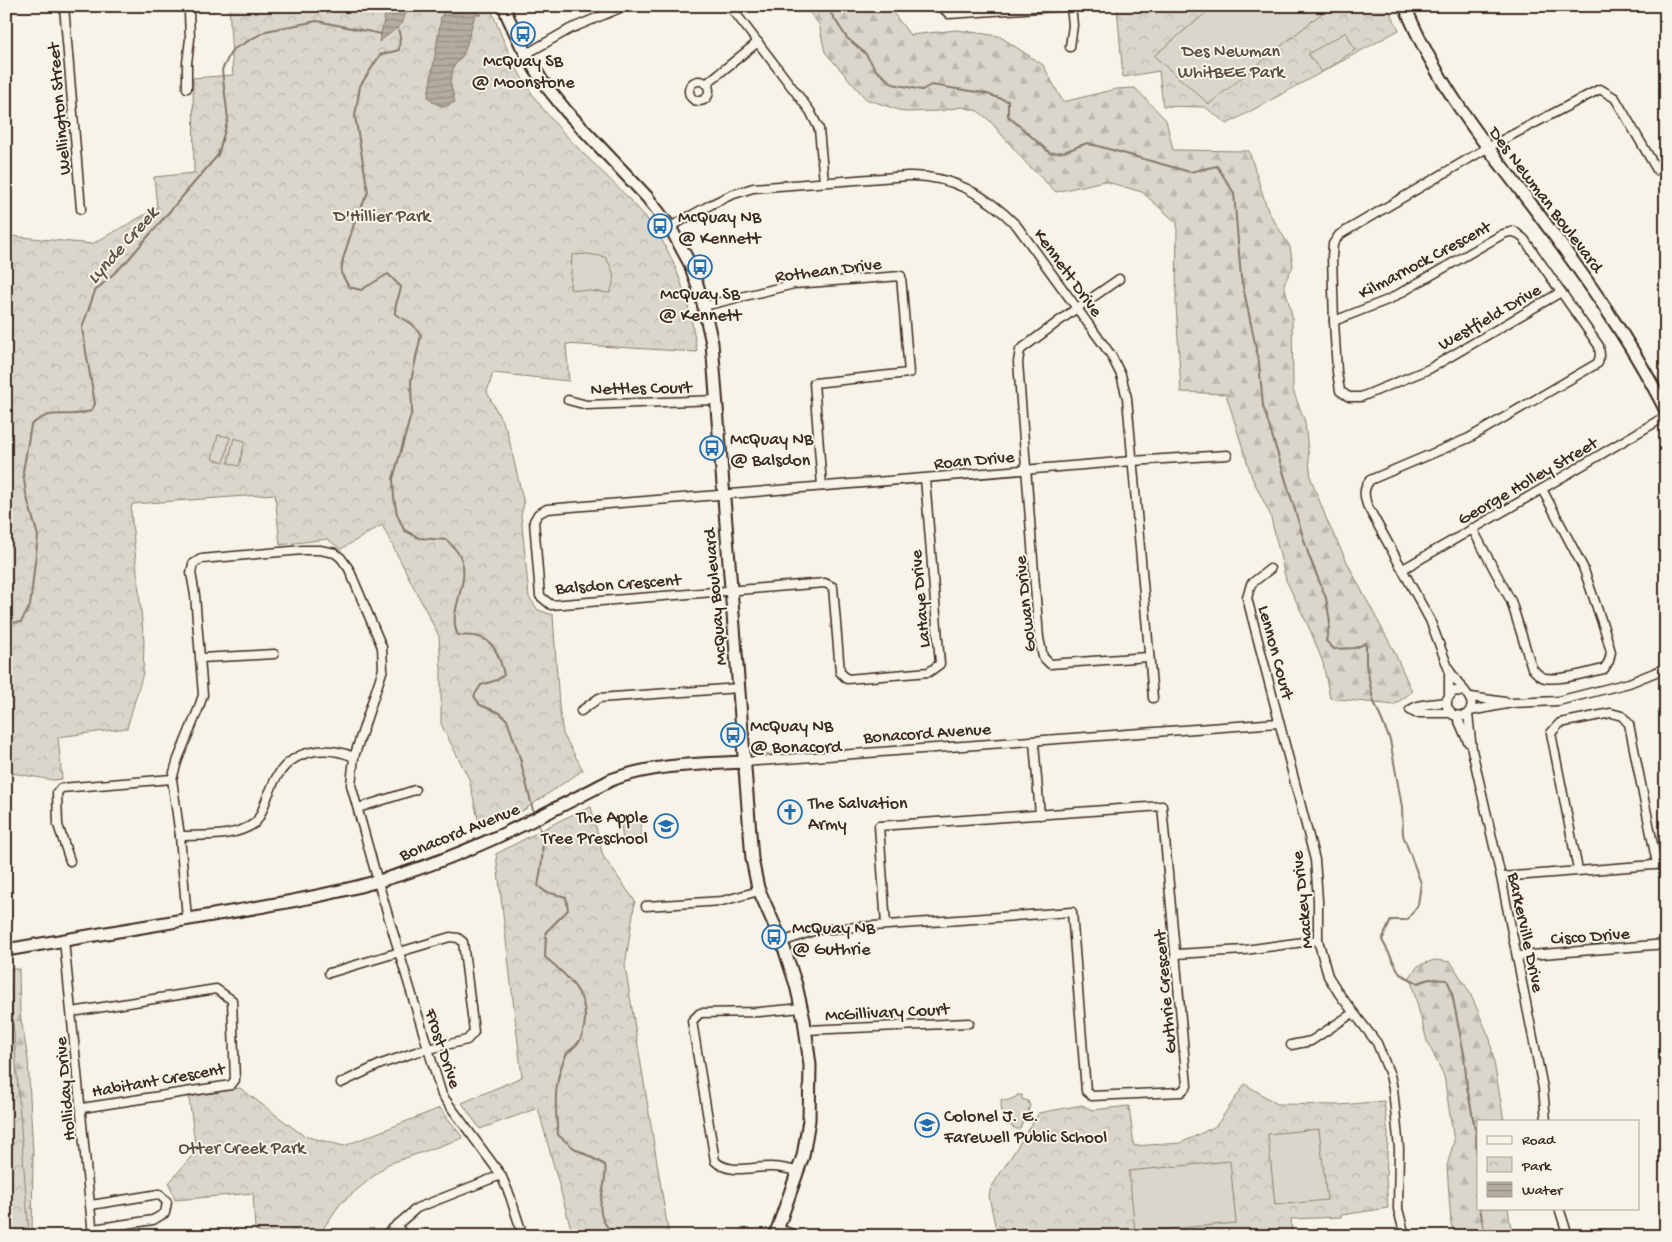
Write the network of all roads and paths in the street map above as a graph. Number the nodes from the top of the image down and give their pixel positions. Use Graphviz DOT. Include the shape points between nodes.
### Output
graph roads {
  1 [pos="64,6"];
  2 [pos="191,6"];
  3 [pos="505,6"];
  4 [pos="625,6"];
  5 [pos="730,6"];
  6 [pos="941,6"];
  7 [pos="1070,6"];
  8 [pos="1404,6"];
  9 [pos="758,42"];
  10 [pos="1070,47"];
  11 [pos="526,54"];
  12 [pos="706,84"];
  13 [pos="187,88"];
  14 [pos="1487,148"];
  15 [pos="1657,170"];
  16 [pos="824,182"];
  17 [pos="81,209"];
  18 [pos="670,227"];
  19 [pos="1119,279"];
  20 [pos="1561,292"];
  21 [pos="704,306"];
  22 [pos="1077,308"];
  23 [pos="1334,321"];
  24 [pos="568,400"];
  25 [pos="716,400"];
  26 [pos="1666,410"];
  27 [pos="1666,416"];
  28 [pos="1227,455"];
  29 [pos="1132,461"];
  30 [pos="1027,469"];
  31 [pos="925,478"];
  32 [pos="822,486"];
  33 [pos="1542,489"];
  34 [pos="723,494"];
  35 [pos="1472,528"];
  36 [pos="1270,568"];
  37 [pos="1403,569"];
  38 [pos="731,590"];
  39 [pos="274,654"];
  40 [pos="1148,657"];
  41 [pos="201,658"];
  42 [pos="1666,668"];
  43 [pos="1449,670"];
  44 [pos="739,688"];
  45 [pos="1468,694"];
  46 [pos="1153,698"];
  47 [pos="1447,699"];
  48 [pos="1512,703"];
  49 [pos="580,711"];
  50 [pos="1469,712"];
  51 [pos="1454,715"];
  52 [pos="1279,723"];
  53 [pos="1034,742"];
  54 [pos="1472,750"];
  55 [pos="354,757"];
  56 [pos="744,762"];
  57 [pos="172,779"];
  58 [pos="415,790"];
  59 [pos="358,808"];
  60 [pos="1040,815"];
  61 [pos="180,836"];
  62 [pos="70,860"];
  63 [pos="1661,864"];
  64 [pos="1578,870"];
  65 [pos="1501,877"];
  66 [pos="378,882"];
  67 [pos="759,891"];
  68 [pos="646,906"];
  69 [pos="187,919"];
  70 [pos="886,925"];
  71 [pos="64,940"];
  72 [pos="1318,940"];
  73 [pos="782,942"];
  74 [pos="1666,944"];
  75 [pos="6,950"];
  76 [pos="399,952"];
  77 [pos="1176,954"];
  78 [pos="1518,956"];
  79 [pos="329,973"];
  80 [pos="802,1008"];
  81 [pos="72,1012"];
  82 [pos="1353,1014"];
  83 [pos="969,1023"];
  84 [pos="806,1030"];
  85 [pos="1291,1045"];
  86 [pos="427,1049"];
  87 [pos="341,1083"];
  88 [pos="82,1108"];
  89 [pos="1546,1120"];
  90 [pos="799,1171"];
  91 [pos="501,1175"];
  92 [pos="91,1205"];
  93 [pos="1560,1210"];
  94 [pos="396,1225"];
  95 [pos="93,1232"];
  96 [pos="775,1232"];
  97 [pos="384,1236"];
  98 [pos="405,1236"];
  99 [pos="523,1236"];
  100 [pos="798,1236"];
  101 [pos="1405,1236"];
  102 [pos="1568,1236"];
  1 -- 17 [label="street, Wellington Street"];
  2 -- 13 [label="street"];
  3 -- 11 [label="street, McQuay Boulevard"];
  4 -- 11 [label="street" via="570,29"];
  5 -- 9 [label="street"];
  6 -- 7 [label="street" via="948,14"];
  7 -- 10 [label="street" via="1074,25"];
  8 -- 14 [label="street, Des Newman Boulevard" via="1446,86"];
  9 -- 12 [label="street"];
  9 -- 16 [label="street" via="810,111 818,129"];
  11 -- 18 [label="street, McQuay Boulevard" via="542,81 567,112 647,197"];
  14 -- 15 [label="street" via="1600,89 1615,98"];
  14 -- 23 [label="street, Westfield Drive" via="1336,238 1332,257"];
  14 -- 26 [label="street, Des Newman Boulevard" via="1580,270 1633,350"];
  16 -- 18 [label="street, Kennett Drive" via="753,188 712,204"];
  16 -- 22 [label="street, Kennett Drive" via="926,176 970,189 1003,211 1017,226"];
  18 -- 21 [label="street, McQuay Boulevard" via="690,264"];
  19 -- 22 [label="street"];
  20 -- 23 [label="street, Kilmarnock Crescent" via="1524,239 1514,231 1502,234 1390,299"];
  20 -- 23 [label="street, Westfield Drive" via="1429,369 1362,397 1349,397 1340,391"];
  20 -- 37 [label="street, Westfield Drive" via="1599,346 1598,363 1469,438 1384,473 1365,486 1367,505"];
  21 -- 25 [label="street, McQuay Boulevard" via="712,343"];
  21 -- 32 [label="street, Rothean Drive" via="794,284 901,276 909,373 814,383"];
  22 -- 29 [label="street, Kennett Drive" via="1110,354 1121,376 1127,398"];
  22 -- 30 [label="street, Gowan Drive" via="1020,350 1018,362"];
  24 -- 25 [label="street, Nettles Court" via="587,405"];
  25 -- 34 [label="street, McQuay Boulevard"];
  27 -- 33 [label="street, George Holley Street"];
  28 -- 29 [label="street, Roan Drive"];
  29 -- 30 [label="street, Roan Drive"];
  29 -- 40 [label="street, Kennett Drive"];
  30 -- 31 [label="street, Roan Drive"];
  30 -- 40 [label="street, Gowan Drive" via="1043,657 1050,664"];
  31 -- 32 [label="street, Roan Drive"];
  31 -- 38 [label="street, LaHaye Drive" via="940,664 929,672 847,679 840,672 833,587 825,583"];
  32 -- 34 [label="street, Roan Drive"];
  33 -- 35 [label="street, George Holley Street"];
  33 -- 35 [label="street" via="1583,567 1602,622 1611,652 1604,669 1544,678 1532,668 1510,601"];
  34 -- 38 [label="street, McQuay Boulevard"];
  34 -- 38 [label="street, Balsdon Crescent" via="547,509 538,514 534,521 540,596 551,605"];
  35 -- 37 [label="street, George Holley Street"];
  36 -- 52 [label="street, Lennon Court" via="1251,584 1247,598"];
  37 -- 43 [label="street, Westfield Drive" via="1430,620"];
  38 -- 44 [label="street, McQuay Boulevard"];
  39 -- 41 [label="street"];
  40 -- 46 [label="street, Kennett Drive"];
  41 -- 55 [label="street, Frost Drive" via="191,572 193,564 201,559 303,550 334,553 349,568 382,647 383,669"];
  41 -- 57 [label="street" via="202,695"];
  42 -- 48 [label="street" via="1629,683 1558,701"];
  43 -- 45 [label="street"];
  43 -- 47 [label="street, Westfield Drive"];
  44 -- 49 [label="street" via="599,698"];
  44 -- 56 [label="street, McQuay Boulevard"];
  45 -- 47 [label="street" via="1454,692"];
  45 -- 48 [label="street"];
  45 -- 50 [label="street" via="1472,704"];
  47 -- 51 [label="street" via="1446,707"];
  47 -- 51 [label="street" via="1410,710"];
  48 -- 50 [label="street"];
  50 -- 51 [label="street"];
  50 -- 54 [label="street, Barkerville Drive"];
  51 -- 54 [label="street, Barkerville Drive"];
  52 -- 53 [label="street, Bonacord Avenue"];
  52 -- 72 [label="street, Mackey Drive" via="1315,860"];
  53 -- 56 [label="street, Bonacord Avenue"];
  53 -- 60 [label="street"];
  54 -- 65 [label="street, Barkerville Drive"];
  55 -- 59 [label="street, Frost Drive" via="351,785"];
  55 -- 61 [label="street" via="322,750 304,753 276,778 257,821 228,834"];
  56 -- 66 [label="street, Bonacord Avenue" via="627,774 474,848"];
  56 -- 67 [label="street, McQuay Boulevard" via="752,859"];
  57 -- 61 [label="street"];
  57 -- 62 [label="street" via="61,788 57,793 58,825"];
  58 -- 59 [label="street"];
  59 -- 66 [label="street, Frost Drive"];
  60 -- 70 [label="street, Guthrie Crescent" via="879,826"];
  60 -- 77 [label="street, Guthrie Crescent" via="1162,806"];
  61 -- 69 [label="street"];
  63 -- 64 [label="street"];
  63 -- 64 [label="street" via="1629,724 1622,716 1611,713 1560,724 1551,733"];
  64 -- 65 [label="street"];
  65 -- 78 [label="street, Barkerville Drive"];
  66 -- 69 [label="street, Bonacord Avenue" via="270,906"];
  66 -- 76 [label="street, Frost Drive"];
  67 -- 68 [label="street" via="722,901"];
  67 -- 73 [label="street, McQuay Boulevard"];
  69 -- 71 [label="street, Bonacord Avenue"];
  70 -- 73 [label="street, Guthrie Crescent" via="816,930"];
  70 -- 77 [label="street, Guthrie Crescent" via="1072,912 1086,1092 1092,1096 1181,1092 1187,1086"];
  71 -- 75 [label="street, Bonacord Avenue"];
  71 -- 81 [label="street, Holliday Drive"];
  72 -- 77 [label="street" via="1245,950"];
  72 -- 82 [label="street, Mackey Drive" via="1328,976"];
  73 -- 80 [label="street, McQuay Boulevard"];
  74 -- 78 [label="street, Cisco Drive"];
  76 -- 79 [label="street"];
  76 -- 86 [label="street, Frost Drive"];
  76 -- 86 [label="street" via="450,937 463,942 474,1032 467,1040"];
  78 -- 89 [label="street, Barkerville Drive" via="1543,1088"];
  80 -- 84 [label="street, McQuay Boulevard"];
  80 -- 90 [label="street" via="700,1012 692,1021 715,1161 730,1169 773,1167"];
  81 -- 88 [label="street, Holliday Drive"];
  81 -- 88 [label="street, Habitant Crescent" via="216,989 232,1000 236,1080 231,1085"];
  82 -- 85 [label="street" via="1311,1041"];
  82 -- 101 [label="street, Mackey Drive" via="1377,1043 1390,1075 1399,1149 1398,1209"];
  83 -- 84 [label="street, McGillivary Court"];
  84 -- 90 [label="street, McQuay Boulevard" via="810,1098"];
  86 -- 87 [label="street" via="381,1064"];
  86 -- 91 [label="street, Frost Drive" via="442,1095"];
  88 -- 92 [label="street, Holliday Drive"];
  90 -- 96 [label="street, McQuay Boulevard"];
  91 -- 94 [label="street" via="417,1208"];
  91 -- 99 [label="street, Frost Drive"];
  92 -- 95 [label="street, Holliday Drive"];
  92 -- 95 [label="street" via="159,1194 167,1202 165,1213 153,1220"];
  93 -- 102 [label="street"];
  94 -- 97 [label="street"];
  94 -- 98 [label="street"];
  96 -- 100 [label="street"];
}
